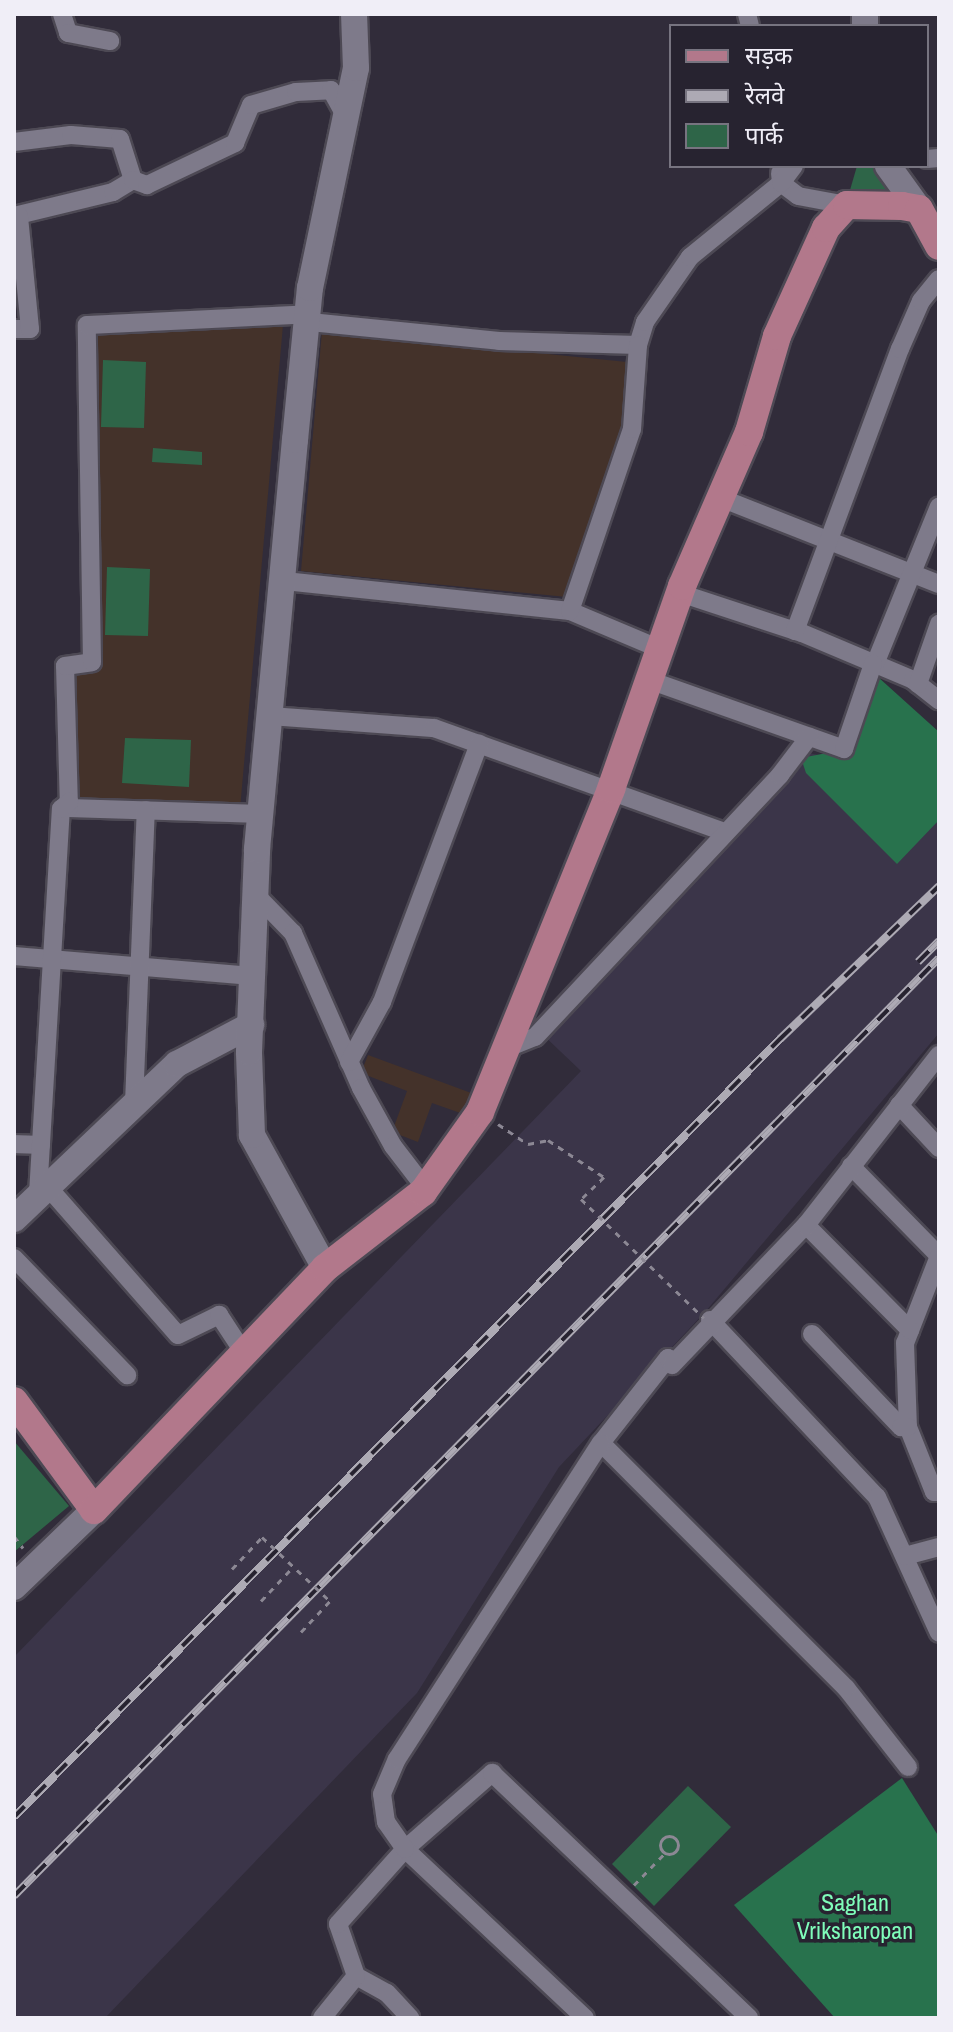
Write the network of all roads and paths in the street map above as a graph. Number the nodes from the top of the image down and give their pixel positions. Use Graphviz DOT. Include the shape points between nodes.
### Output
graph roads {
  1 [pos="62,14"];
  2 [pos="354,14"];
  3 [pos="110,41"];
  4 [pos="345,115"];
  5 [pos="14,142"];
  6 [pos="889,168"];
  7 [pos="780,175"];
  8 [pos="133,180"];
  9 [pos="847,205"];
  10 [pos="919,209"];
  11 [pos="16,216"];
  12 [pos="939,246"];
  13 [pos="939,279"];
  14 [pos="310,318"];
  15 [pos="14,329"];
  16 [pos="638,345"];
  17 [pos="723,499"];
  18 [pos="939,506"];
  19 [pos="830,539"];
  20 [pos="910,569"];
  21 [pos="284,581"];
  22 [pos="939,584"];
  23 [pos="680,593"];
  24 [pos="570,611"];
  25 [pos="939,624"];
  26 [pos="795,631"];
  27 [pos="660,649"];
  28 [pos="874,664"];
  29 [pos="649,680"];
  30 [pos="918,684"];
  31 [pos="939,700"];
  32 [pos="269,716"];
  33 [pos="809,737"];
  34 [pos="479,744"];
  35 [pos="611,789"];
  36 [pos="69,802"];
  37 [pos="146,810"];
  38 [pos="261,814"];
  39 [pos="725,832"];
  40 [pos="256,895"];
  41 [pos="14,956"];
  42 [pos="53,960"];
  43 [pos="140,964"];
  44 [pos="252,976"];
  45 [pos="251,1025"];
  46 [pos="505,1049"];
  47 [pos="939,1055"];
  48 [pos="349,1062"];
  49 [pos="134,1104"];
  50 [pos="899,1105"];
  51 [pos="480,1112"];
  52 [pos="14,1144"];
  53 [pos="41,1145"];
  54 [pos="939,1148"];
  55 [pos="851,1166"];
  56 [pos="426,1189"];
  57 [pos="43,1190"];
  58 [pos="14,1219"];
  59 [pos="806,1225"];
  60 [pos="14,1258"];
  61 [pos="325,1268"];
  62 [pos="707,1319"];
  63 [pos="910,1330"];
  64 [pos="812,1334"];
  65 [pos="244,1353"];
  66 [pos="127,1375"];
  67 [pos="14,1401"];
  68 [pos="908,1427"];
  69 [pos="601,1443"];
  70 [pos="939,1492"];
  71 [pos="94,1510"];
  72 [pos="939,1547"];
  73 [pos="905,1556"];
  74 [pos="293,1567"];
  75 [pos="232,1569"];
  76 [pos="14,1587"];
  77 [pos="261,1601"];
  78 [pos="301,1632"];
  79 [pos="939,1633"];
  80 [pos="908,1767"];
  81 [pos="405,1849"];
  82 [pos="665,1853"];
  83 [pos="624,1895"];
  84 [pos="356,1976"];
  85 [pos="322,2018"];
  86 [pos="410,2018"];
  87 [pos="585,2018"];
  88 [pos="749,2018"];
  1 -- 3 [label="street" via="68,33"];
  2 -- 4 [label="street" via="356,68"];
  4 -- 8 [label="street" via="331,90 251,105 235,143 147,185"];
  4 -- 14 [label="street"];
  5 -- 8 [label="street" via="71,135 120,139"];
  6 -- 10 [label="street"];
  7 -- 9 [label="street" via="798,196"];
  7 -- 16 [label="street" via="690,257 645,322"];
  8 -- 11 [label="street" via="113,192"];
  9 -- 10 [label="main road" via="877,202"];
  9 -- 17 [label="main road" via="826,228 777,336"];
  10 -- 12 [label="main road"];
  11 -- 15 [label="street" via="30,329"];
  13 -- 19 [label="street" via="921,301"];
  14 -- 16 [label="street" via="499,341"];
  14 -- 21 [label="street"];
  14 -- 36 [label="street" via="87,325 92,662 65,666"];
  16 -- 24 [label="street" via="632,429"];
  17 -- 19 [label="street"];
  17 -- 23 [label="main road"];
  18 -- 20 [label="street"];
  19 -- 20 [label="street"];
  19 -- 26 [label="street"];
  20 -- 22 [label="street"];
  20 -- 28 [label="street"];
  21 -- 24 [label="street"];
  21 -- 32 [label="street"];
  23 -- 26 [label="street"];
  23 -- 27 [label="main road"];
  24 -- 27 [label="street"];
  25 -- 30 [label="street"];
  26 -- 28 [label="street"];
  27 -- 29 [label="main road"];
  28 -- 30 [label="street"];
  28 -- 33 [label="street" via="844,749"];
  29 -- 33 [label="street"];
  29 -- 35 [label="main road"];
  30 -- 31 [label="street"];
  32 -- 34 [label="street" via="434,728"];
  32 -- 38 [label="street"];
  33 -- 39 [label="street"];
  34 -- 35 [label="street"];
  34 -- 48 [label="street" via="382,1002"];
  35 -- 39 [label="street"];
  35 -- 46 [label="main road"];
  36 -- 37 [label="street" via="69,808"];
  36 -- 42 [label="street" via="61,809"];
  37 -- 38 [label="street"];
  37 -- 43 [label="street"];
  38 -- 40 [label="street"];
  39 -- 46 [label="street" via="535,1037"];
  40 -- 44 [label="street"];
  40 -- 48 [label="street" via="293,933"];
  41 -- 42 [label="street"];
  42 -- 43 [label="street"];
  42 -- 53 [label="street"];
  43 -- 44 [label="street"];
  43 -- 49 [label="street"];
  44 -- 45 [label="street"];
  45 -- 49 [label="street" via="177,1064"];
  45 -- 61 [label="street" via="252,1135"];
  46 -- 51 [label="main road"];
  47 -- 50 [label="street"];
  48 -- 56 [label="street" via="393,1146"];
  49 -- 57 [label="street"];
  50 -- 54 [label="street"];
  50 -- 55 [label="street"];
  51 -- 56 [label="main road"];
  51 -- 62 [label="path, bridge" via="528,1144 548,1140 604,1177 581,1199"];
  52 -- 53 [label="street"];
  53 -- 57 [label="street"];
  55 -- 59 [label="street"];
  55 -- 63 [label="street" via="939,1256"];
  56 -- 61 [label="main road"];
  57 -- 58 [label="street"];
  57 -- 65 [label="street" via="178,1335 219,1315"];
  59 -- 62 [label="street"];
  59 -- 63 [label="street"];
  60 -- 66 [label="street"];
  61 -- 65 [label="main road"];
  62 -- 69 [label="street" via="672,1365 668,1358"];
  62 -- 73 [label="street" via="877,1497"];
  63 -- 68 [label="street" via="905,1343"];
  64 -- 68 [label="street" via="901,1427"];
  65 -- 71 [label="main road"];
  67 -- 71 [label="main road"];
  68 -- 70 [label="street" via="934,1492"];
  69 -- 80 [label="street" via="846,1688"];
  69 -- 81 [label="street" via="397,1759 382,1794 386,1822"];
  71 -- 76 [label="street"];
  72 -- 73 [label="street"];
  73 -- 79 [label="street"];
  74 -- 75 [label="path, bridge" via="262,1537"];
  74 -- 77 [label="path"];
  74 -- 78 [label="path, bridge" via="330,1601"];
  81 -- 83 [label="street" via="492,1773"];
  81 -- 84 [label="street" via="338,1924"];
  81 -- 87 [label="street"];
  82 -- 82 [label="path" via="661,1840 674,1837 676,1851"];
  82 -- 83 [label="path"];
  83 -- 88 [label="street"];
  84 -- 85 [label="street"];
  84 -- 86 [label="street" via="387,1993"];
}
